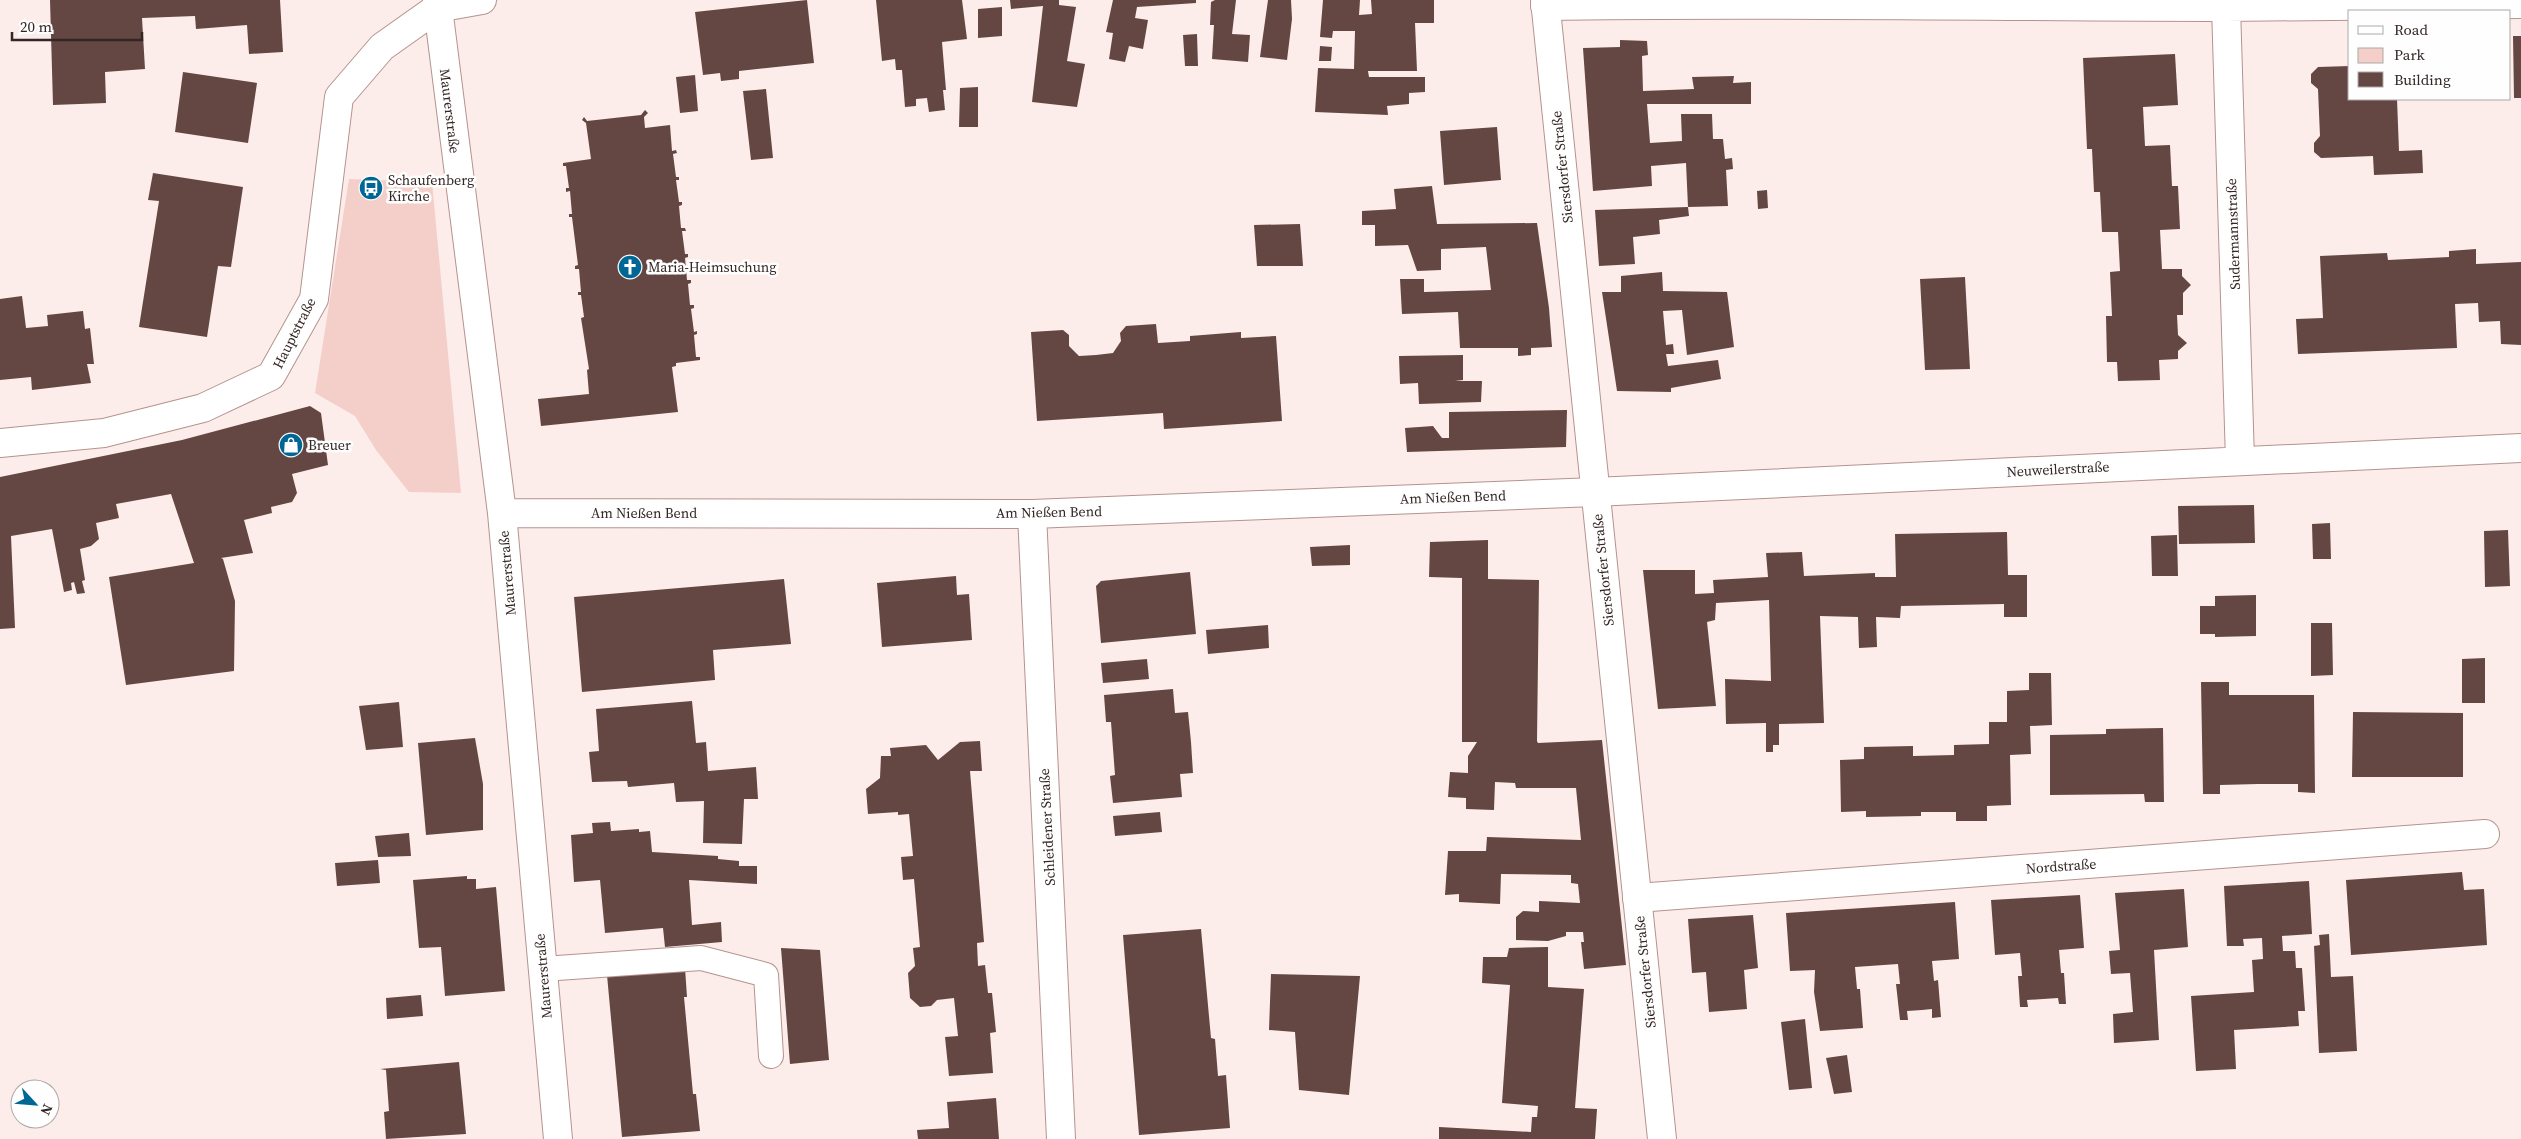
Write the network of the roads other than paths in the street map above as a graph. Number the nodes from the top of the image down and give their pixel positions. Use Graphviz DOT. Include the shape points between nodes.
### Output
graph roads {
  1 [pos="482,0"];
  2 [pos="1545,3"];
  3 [pos="437,4"];
  4 [pos="2521,4"];
  5 [pos="2226,8"];
  6 [pos="0,443"];
  7 [pos="2521,448"];
  8 [pos="2240,460"];
  9 [pos="1596,492"];
  10 [pos="502,512"];
  11 [pos="1032,514"];
  12 [pos="2485,834"];
  13 [pos="1637,898"];
  14 [pos="543,968"];
  15 [pos="771,1056"];
  16 [pos="558,1139"];
  17 [pos="1061,1139"];
  18 [pos="1662,1139"];
  1 -- 3 [label="street, Hauptstraße"];
  2 -- 5 [label="street"];
  2 -- 9 [label="street, Siersdorfer Straße"];
  3 -- 6 [label="street, Hauptstraße" via="382,46 339,97 314,298 271,376 203,408 104,433"];
  3 -- 10 [label="street, Maurerstraße"];
  4 -- 5 [label="street"];
  5 -- 8 [label="street, Sudermannstraße"];
  7 -- 8 [label="street, Neuweilerstraße"];
  8 -- 9 [label="street, Neuweilerstraße"];
  9 -- 11 [label="street, Am Nießen Bend"];
  9 -- 13 [label="street, Siersdorfer Straße"];
  10 -- 11 [label="street, Am Nießen Bend"];
  10 -- 14 [label="street, Maurerstraße"];
  11 -- 17 [label="street, Schleidener Straße"];
  12 -- 13 [label="street, Nordstraße"];
  13 -- 18 [label="street, Siersdorfer Straße"];
  14 -- 15 [label="lane" via="701,958 766,975"];
  14 -- 16 [label="street, Maurerstraße"];
}
